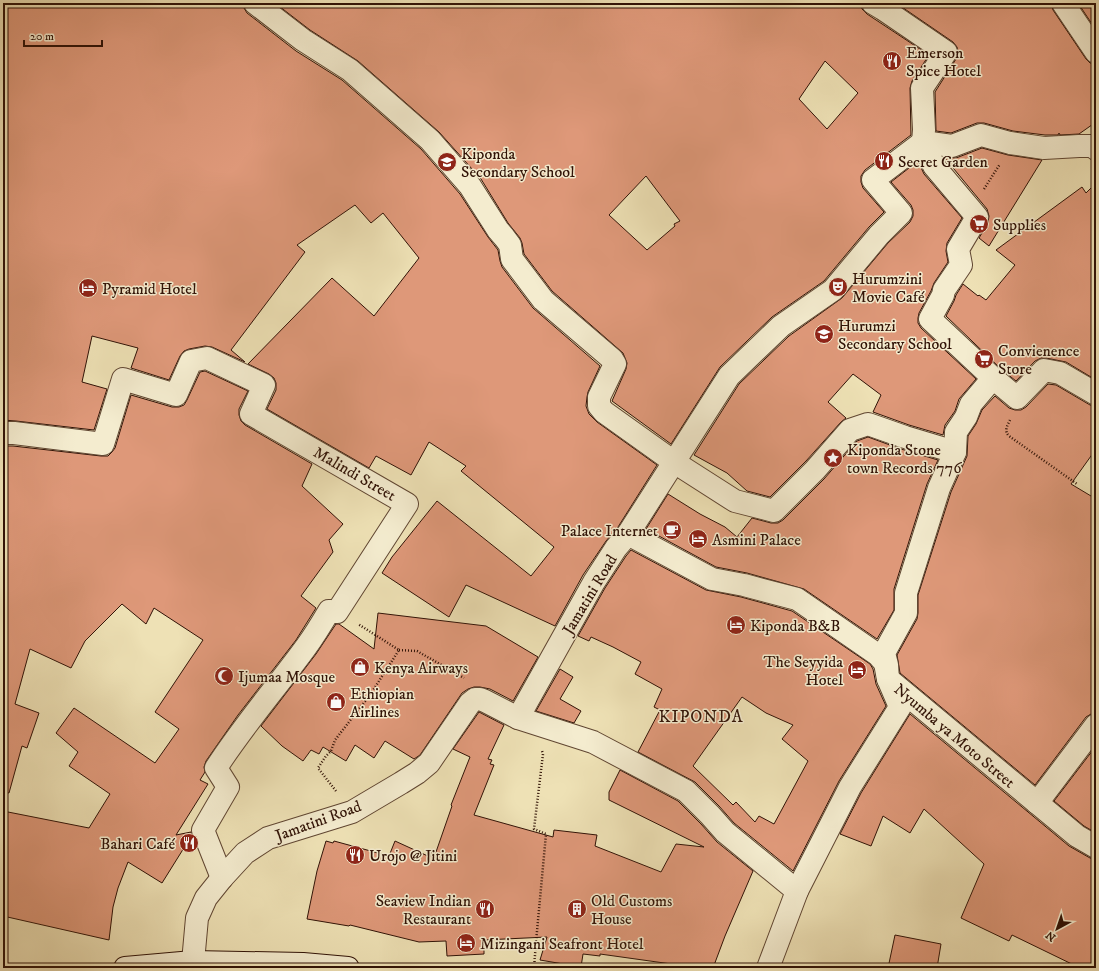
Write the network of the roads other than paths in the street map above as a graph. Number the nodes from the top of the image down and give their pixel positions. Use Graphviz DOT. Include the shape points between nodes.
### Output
graph roads {
  1 [pos="255,3"];
  2 [pos="1063,3"];
  3 [pos="882,5"];
  4 [pos="1096,52"];
  5 [pos="923,142"];
  6 [pos="1095,146"];
  7 [pos="993,378"];
  8 [pos="1096,394"];
  9 [pos="3,433"];
  10 [pos="955,452"];
  11 [pos="674,462"];
  12 [pos="628,534"];
  13 [pos="888,679"];
  14 [pos="526,721"];
  15 [pos="1096,725"];
  16 [pos="1037,803"];
  17 [pos="1096,847"];
  18 [pos="222,878"];
  19 [pos="796,891"];
  20 [pos="193,962"];
  21 [pos="125,968"];
  22 [pos="348,968"];
  23 [pos="768,968"];
  1 -- 11 [label="street" via="350,70 430,140 470,186 510,246 514,263 543,300 612,359 615,364 599,397 599,406"];
  2 -- 4 [label="street"];
  3 -- 5 [label="street" via="946,52 922,88"];
  5 -- 6 [label="street" via="952,146 981,135 1044,148"];
  5 -- 7 [label="street" via="934,166 977,216 958,249 960,265 930,319"];
  5 -- 11 [label="street, Jamatini Road" via="873,180 901,213 833,290 781,326 729,376"];
  7 -- 8 [label="street" via="1018,398 1044,370 1060,373"];
  7 -- 10 [label="street" via="971,404 956,432"];
  9 -- 18 [label="street, Malindi Street" via="103,444 123,379 176,395 191,361 207,358 264,385 251,414 407,504 337,612 329,611 306,647 216,768 228,787 203,830"];
  10 -- 11 [label="street" via="868,424 850,430 774,511 735,501"];
  10 -- 13 [label="street" via="939,488 906,593 906,613 884,653"];
  11 -- 12 [label="street, Jamatini Road"];
  12 -- 13 [label="street, Nyumba ya Moto Street" via="712,579 797,599 878,655 885,663"];
  12 -- 14 [label="street, Jamatini Road" via="594,582"];
  13 -- 16 [label="street, Nyumba ya Moto Street"];
  13 -- 19 [label="street" via="900,707 850,787"];
  14 -- 18 [label="street, Jamatini Road" via="485,701 475,699 423,768 352,812 268,838 245,852"];
  14 -- 19 [label="street" via="593,742 686,791 725,832"];
  15 -- 16 [label="street"];
  16 -- 17 [label="street, Nyumba ya Moto Street" via="1077,836"];
  18 -- 20 [label="street, Jamatini Road" via="206,898 197,918"];
  19 -- 23 [label="street"];
  20 -- 21 [label="street"];
  20 -- 22 [label="street" via="302,964"];
}
